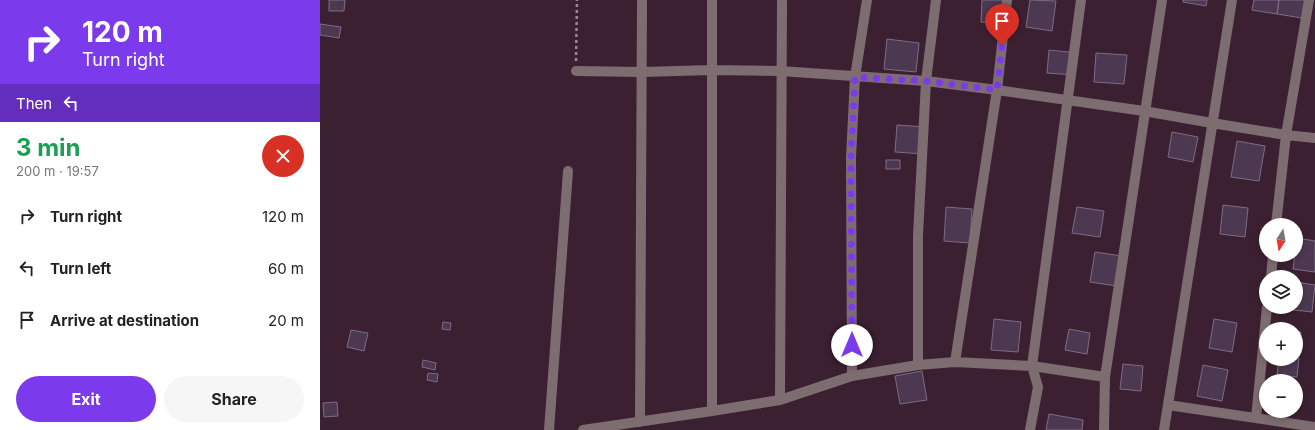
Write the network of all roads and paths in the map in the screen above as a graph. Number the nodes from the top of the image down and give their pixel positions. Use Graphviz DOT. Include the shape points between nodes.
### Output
graph roads {
  1 [pos="577,0"];
  2 [pos="642,0"];
  3 [pos="712,0"];
  4 [pos="782,0"];
  5 [pos="867,0"];
  6 [pos="936,0"];
  7 [pos="1007,0"];
  8 [pos="1081,0"];
  9 [pos="1162,0"];
  10 [pos="1232,0"];
  11 [pos="1309,0"];
  12 [pos="711,70"];
  13 [pos="576,71"];
  14 [pos="780,71"];
  15 [pos="642,72"];
  16 [pos="855,77"];
  17 [pos="926,81"];
  18 [pos="997,90"];
  19 [pos="1068,101"];
  20 [pos="1144,111"];
  21 [pos="1212,123"];
  22 [pos="1286,135"];
  23 [pos="1315,138"];
  24 [pos="568,172"];
  25 [pos="1277,218"];
  26 [pos="1266,314"];
  27 [pos="955,362"];
  28 [pos="918,365"];
  29 [pos="1032,366"];
  30 [pos="852,376"];
  31 [pos="1105,377"];
  32 [pos="780,400"];
  33 [pos="1168,405"];
  34 [pos="712,411"];
  35 [pos="1256,418"];
  36 [pos="640,422"];
  37 [pos="1315,427"];
  38 [pos="548,430"];
  39 [pos="583,430"];
  40 [pos="1030,430"];
  41 [pos="1104,430"];
  42 [pos="1164,430"];
  1 -- 13 [label="path"];
  2 -- 15 [label="street"];
  3 -- 12 [label="street"];
  4 -- 14 [label="street"];
  5 -- 16 [label="street"];
  6 -- 17 [label="street"];
  7 -- 18 [label="street"];
  8 -- 19 [label="street"];
  9 -- 20 [label="street"];
  10 -- 21 [label="street"];
  11 -- 22 [label="street"];
  12 -- 14 [label="street"];
  12 -- 15 [label="street"];
  12 -- 34 [label="street"];
  13 -- 15 [label="street"];
  14 -- 16 [label="street"];
  14 -- 32 [label="street"];
  15 -- 36 [label="street"];
  16 -- 17 [label="street"];
  16 -- 30 [label="street" via="851,158"];
  17 -- 18 [label="street"];
  17 -- 28 [label="street" via="918,235"];
  18 -- 19 [label="street"];
  18 -- 27 [label="street"];
  19 -- 20 [label="street"];
  19 -- 29 [label="street"];
  20 -- 21 [label="street"];
  20 -- 31 [label="street"];
  21 -- 22 [label="street"];
  21 -- 33 [label="street"];
  22 -- 23 [label="street"];
  22 -- 25 [label="street"];
  24 -- 38 [label="street"];
  26 -- 35 [label="street"];
  27 -- 28 [label="street"];
  27 -- 29 [label="street"];
  28 -- 30 [label="street"];
  29 -- 31 [label="street"];
  29 -- 40 [label="street" via="1038,386"];
  30 -- 32 [label="street"];
  31 -- 41 [label="street"];
  32 -- 34 [label="street"];
  33 -- 35 [label="street"];
  33 -- 42 [label="street"];
  34 -- 36 [label="street"];
  35 -- 37 [label="street"];
  36 -- 39 [label="street"];
}
